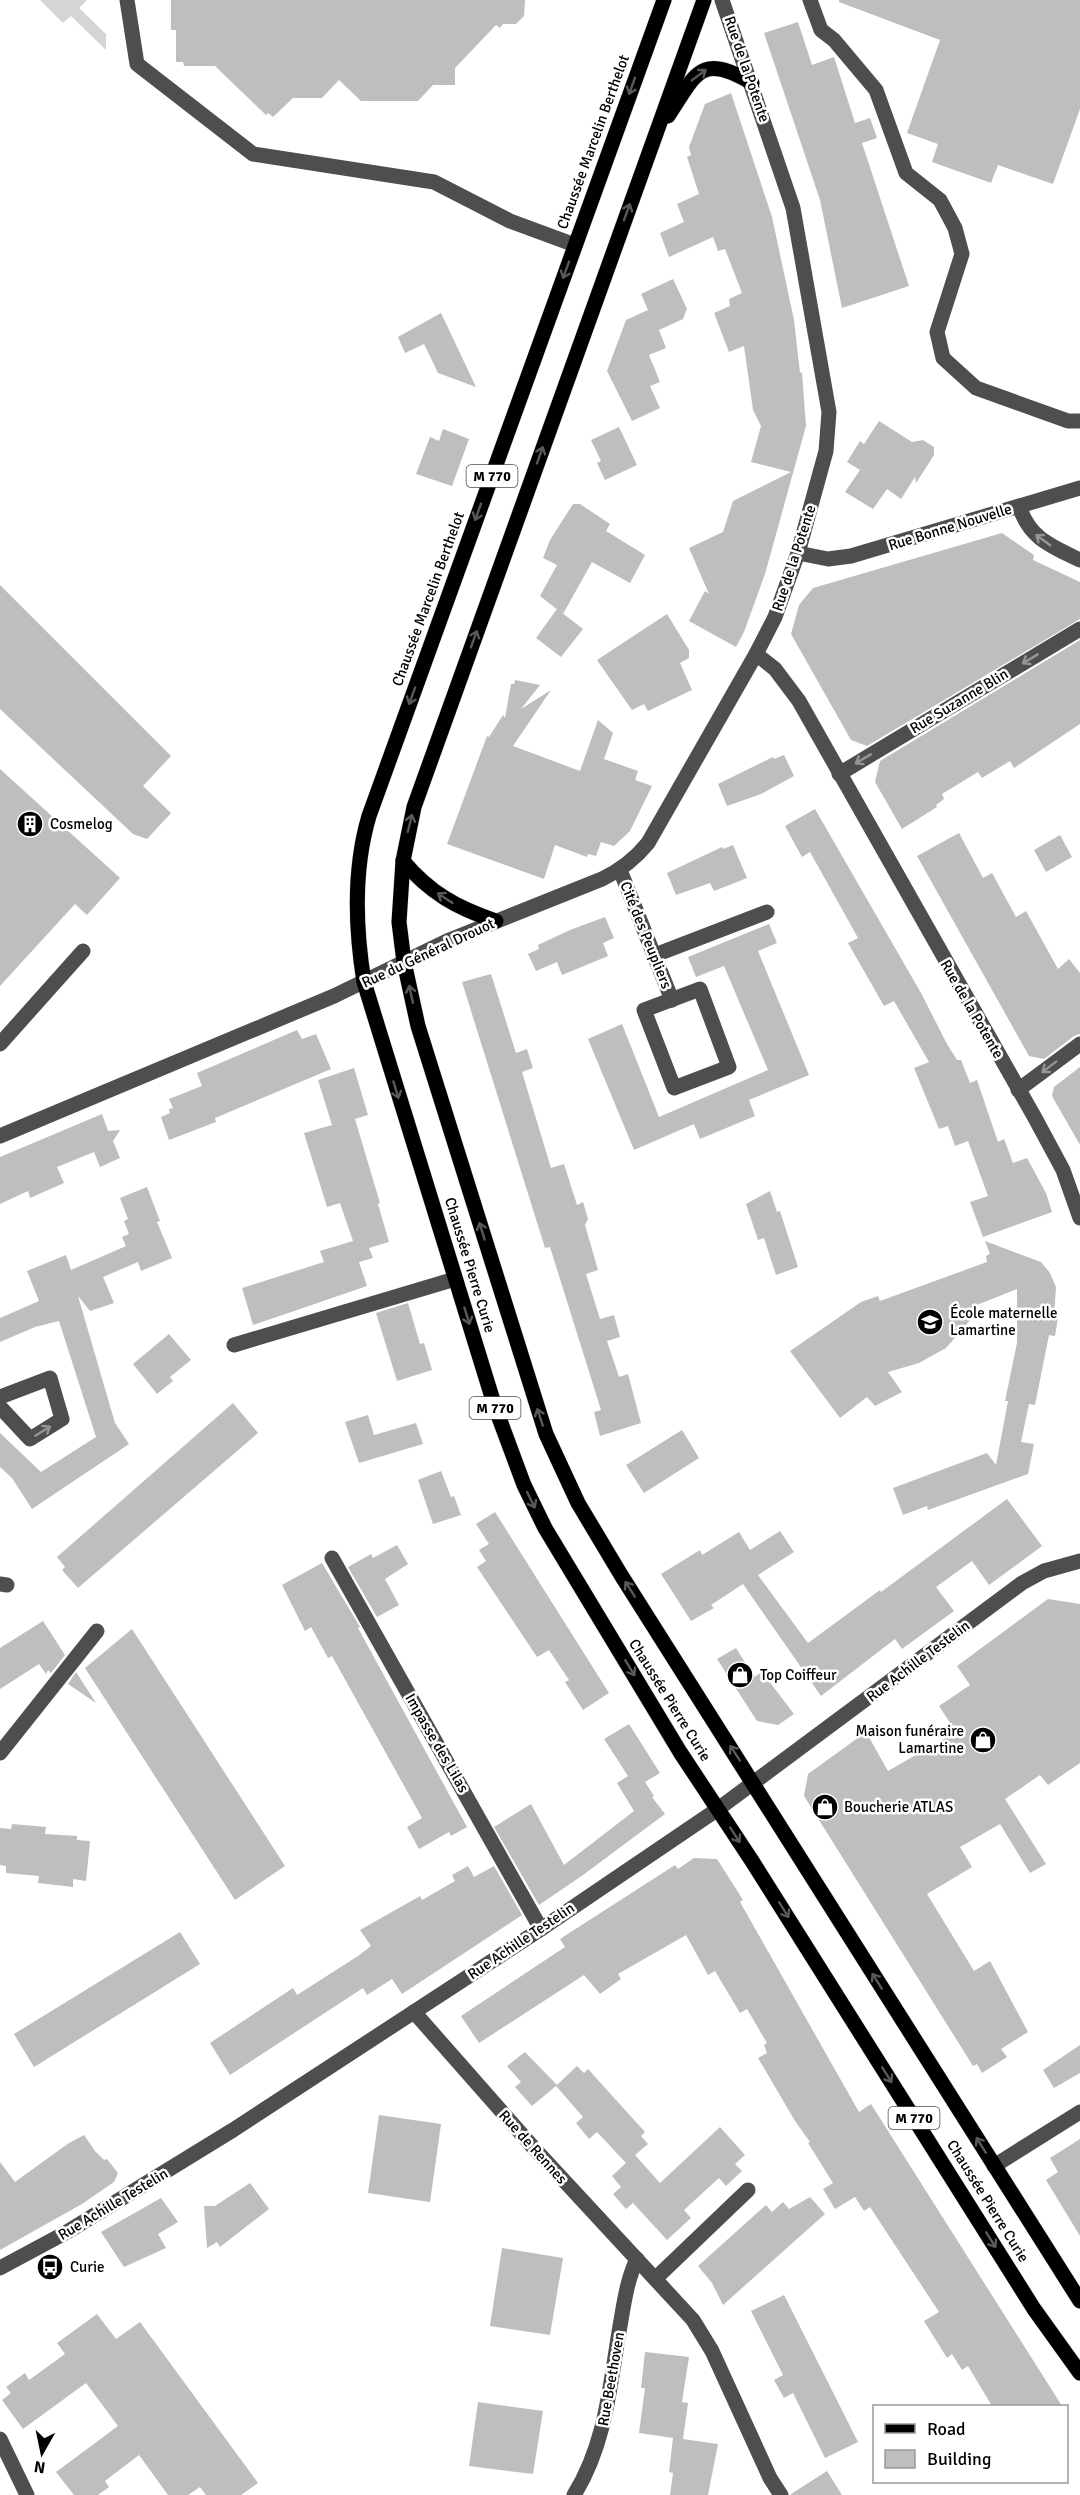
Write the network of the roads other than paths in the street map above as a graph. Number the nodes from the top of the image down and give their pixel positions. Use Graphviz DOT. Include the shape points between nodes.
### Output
graph roads {
  1 [pos="127,0"];
  2 [pos="664,0"];
  3 [pos="704,0"];
  4 [pos="722,0"];
  5 [pos="810,0"];
  6 [pos="752,83"];
  7 [pos="654,139"];
  8 [pos="575,245"];
  9 [pos="1080,421"];
  10 [pos="1080,488"];
  11 [pos="1019,506"];
  12 [pos="798,553"];
  13 [pos="1080,560"];
  14 [pos="1080,629"];
  15 [pos="756,654"];
  16 [pos="839,774"];
  17 [pos="403,861"];
  18 [pos="620,870"];
  19 [pos="767,912"];
  20 [pos="496,921"];
  21 [pos="83,951"];
  22 [pos="655,956"];
  23 [pos="404,962"];
  24 [pos="364,982"];
  25 [pos="672,1000"];
  26 [pos="0,1044"];
  27 [pos="1080,1044"];
  28 [pos="1018,1090"];
  29 [pos="0,1136"];
  30 [pos="1080,1218"];
  31 [pos="455,1279"];
  32 [pos="234,1345"];
  33 [pos="0,1397"];
  34 [pos="0,1407"];
  35 [pos="332,1558"];
  36 [pos="1080,1561"];
  37 [pos="97,1631"];
  38 [pos="0,1753"];
  39 [pos="754,1783"];
  40 [pos="718,1809"];
  41 [pos="541,1929"];
  42 [pos="414,2012"];
  43 [pos="1080,2112"];
  44 [pos="994,2166"];
  45 [pos="748,2190"];
  46 [pos="637,2259"];
  47 [pos="0,2268"];
  48 [pos="656,2278"];
  49 [pos="1080,2301"];
  50 [pos="1080,2373"];
  51 [pos="0,2439"];
  52 [pos="770,2478"];
  53 [pos="27,2495"];
  54 [pos="574,2495"];
  55 [pos="767,2495"];
  56 [pos="781,2495"];
  1 -- 8 [label="street" via="137,64 253,154 434,182 510,221"];
  2 -- 8 [label="main road, Chaussée Marcelin Berthelot / M 770, one-way"];
  3 -- 7 [label="main road, M 770"];
  4 -- 6 [label="street, Rue de la Potente"];
  5 -- 9 [label="street" via="821,30 876,90 906,172 940,200 955,228 962,254 937,332 943,358 976,388 1068,421"];
  7 -- 6 [label="main road, one-way" via="692,79 704,69 727,70"];
  6 -- 12 [label="street, Rue de la Potente" via="793,208 829,412 825,451"];
  17 -- 7 [label="main road, M 770, one-way" via="414,807"];
  8 -- 24 [label="main road, Chaussée Marcelin Berthelot / M 770, one-way" via="364,832 358,869 357,926"];
  10 -- 11 [label="street"];
  11 -- 12 [label="street, Rue Bonne Nouvelle" via="851,556 828,559"];
  13 -- 11 [label="street, Rue Bonne Nouvelle, one-way" via="1044,543 1024,520"];
  12 -- 15 [label="street, Rue de la Potente" via="775,617"];
  14 -- 16 [label="street, Rue Suzanne Blin, one-way"];
  15 -- 16 [label="street, Rue de la Potente" via="788,684"];
  15 -- 18 [label="street, Rue du Général Drouot" via="648,843"];
  16 -- 28 [label="street, Rue de la Potente"];
  20 -- 17 [label="main road, one-way" via="465,911 443,897 420,881"];
  17 -- 23 [label="main road, M 770" via="399,922"];
  18 -- 20 [label="street, Rue du Général Drouot"];
  18 -- 22 [label="street, Cité des Peupliers"];
  19 -- 22 [label="street"];
  20 -- 23 [label="street, Rue du Général Drouot"];
  21 -- 26 [label="street"];
  22 -- 25 [label="street, Cité des Peupliers"];
  23 -- 24 [label="street, Rue du Général Drouot"];
  39 -- 23 [label="main road, Chaussée Pierre Curie / M 770, one-way" via="592,1527 550,1445 418,1026"];
  24 -- 29 [label="street, Rue du Général Drouot"];
  24 -- 31 [label="main road, Chaussée Pierre Curie / M 770, one-way"];
  25 -- 25 [label="street, Cité des Peupliers" via="700,990 729,1067 674,1088 644,1010"];
  27 -- 28 [label="street, one-way"];
  28 -- 30 [label="street, Rue de la Potente" via="1063,1170"];
  31 -- 32 [label="street"];
  31 -- 40 [label="main road, Chaussée Pierre Curie / M 770, one-way" via="509,1450 539,1517"];
  34 -- 33 [label="street, one-way" via="30,1439 62,1419 50,1378"];
  35 -- 41 [label="street, Impasse des Lilas"];
  36 -- 39 [label="street, Rue Achille Testelin" via="1044,1570 1022,1583"];
  37 -- 38 [label="street"];
  39 -- 40 [label="street, Rue Achille Testelin"];
  44 -- 39 [label="main road, Chaussée Pierre Curie / M 770, one-way"];
  40 -- 41 [label="street, Rue Achille Testelin"];
  40 -- 50 [label="main road, Chaussée Pierre Curie / M 770, one-way" via="1034,2309"];
  41 -- 42 [label="street, Rue Achille Testelin"];
  42 -- 46 [label="street, Rue de Rennes"];
  42 -- 47 [label="street, Rue Achille Testelin" via="143,2187"];
  43 -- 44 [label="street"];
  44 -- 49 [label="main road, Chaussée Pierre Curie / M 770"];
  45 -- 48 [label="street"];
  46 -- 48 [label="street, Rue de Rennes"];
  46 -- 54 [label="street, Rue Beethoven" via="627,2287 602,2433 592,2464"];
  48 -- 52 [label="street, Rue de Rennes" via="703,2335"];
  51 -- 53 [label="street"];
  52 -- 55 [label="street"];
  52 -- 56 [label="street, Rue de Rennes"];
}
